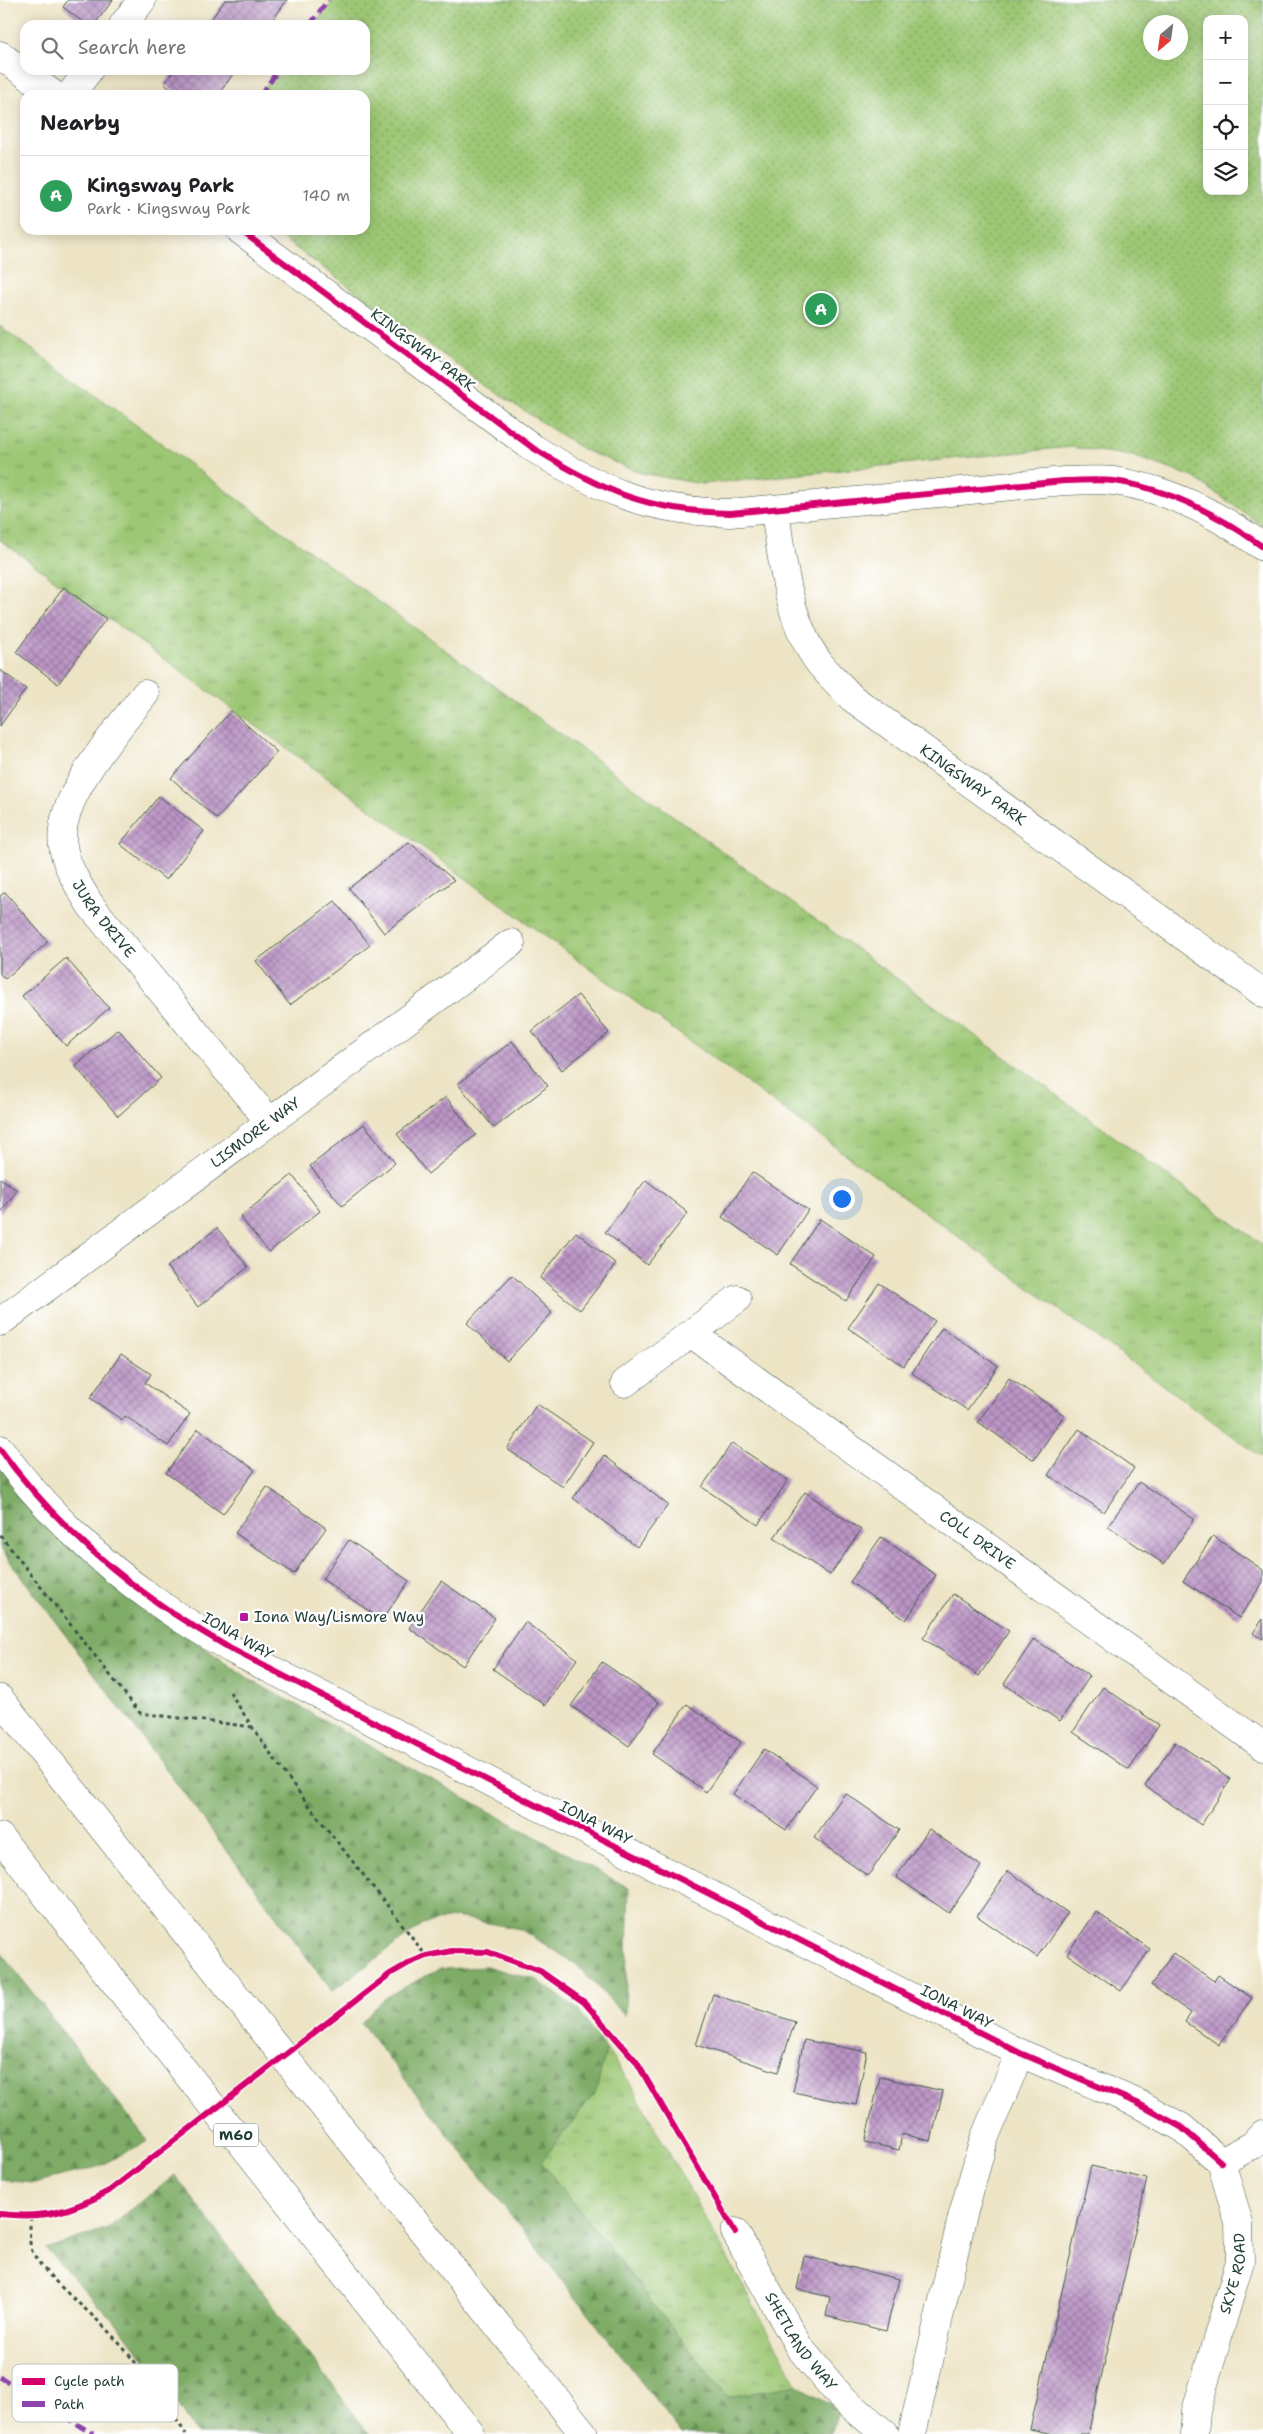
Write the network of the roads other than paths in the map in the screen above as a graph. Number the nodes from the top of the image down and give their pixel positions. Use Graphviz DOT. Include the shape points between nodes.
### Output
graph roads {
  1 [pos="142,0"];
  2 [pos="127,20"];
  3 [pos="0,55"];
  4 [pos="20,70"];
  5 [pos="27,75"];
  6 [pos="85,75"];
  7 [pos="47,90"];
  8 [pos="74,90"];
  9 [pos="247,235"];
  10 [pos="775,510"];
  11 [pos="1263,547"];
  12 [pos="145,694"];
  13 [pos="511,943"];
  14 [pos="1263,993"];
  15 [pos="269,1120"];
  16 [pos="737,1299"];
  17 [pos="0,1322"];
  18 [pos="692,1334"];
  19 [pos="625,1383"];
  20 [pos="0,1449"];
  21 [pos="0,1699"];
  22 [pos="1263,1746"];
  23 [pos="0,1837"];
  24 [pos="1020,2053"];
  25 [pos="1263,2134"];
  26 [pos="1221,2162"];
  27 [pos="735,2232"];
  28 [pos="471,2434"];
  29 [pos="584,2434"];
  30 [pos="885,2434"];
  31 [pos="912,2434"];
  32 [pos="1194,2434"];
  1 -- 2 [label="main road"];
  3 -- 4 [label="main road"];
  5 -- 7 [label="main road"];
  6 -- 8 [label="main road"];
  9 -- 10 [label="main road, KINGSWAY PARK" via="533,448 572,472 612,492 690,512"];
  10 -- 11 [label="main road, KINGSWAY PARK" via="1064,481 1112,481 1156,490 1196,506 1231,524"];
  10 -- 14 [label="main road, KINGSWAY PARK" via="784,576 798,624 820,663 852,698"];
  12 -- 15 [label="main road, JURA DRIVE" via="75,792 65,819 62,846 90,906"];
  13 -- 15 [label="main road, LISMORE WAY"];
  15 -- 17 [label="main road, LISMORE WAY"];
  16 -- 18 [label="main road"];
  18 -- 19 [label="main road"];
  18 -- 22 [label="main road, COLL DRIVE"];
  20 -- 24 [label="main road, IONA WAY" via="15,1470 86,1545 153,1600 231,1649"];
  21 -- 29 [label="main road"];
  23 -- 28 [label="main road, M60"];
  24 -- 26 [label="main road, IONA WAY" via="1137,2103 1181,2127"];
  24 -- 31 [label="main road" via="984,2139 963,2214"];
  25 -- 26 [label="main road" via="1253,2145"];
  26 -- 32 [label="main road, SKYE ROAD" via="1238,2223 1240,2261 1196,2411"];
  27 -- 30 [label="main road, SHETLAND WAY" via="799,2346 841,2397"];
}
